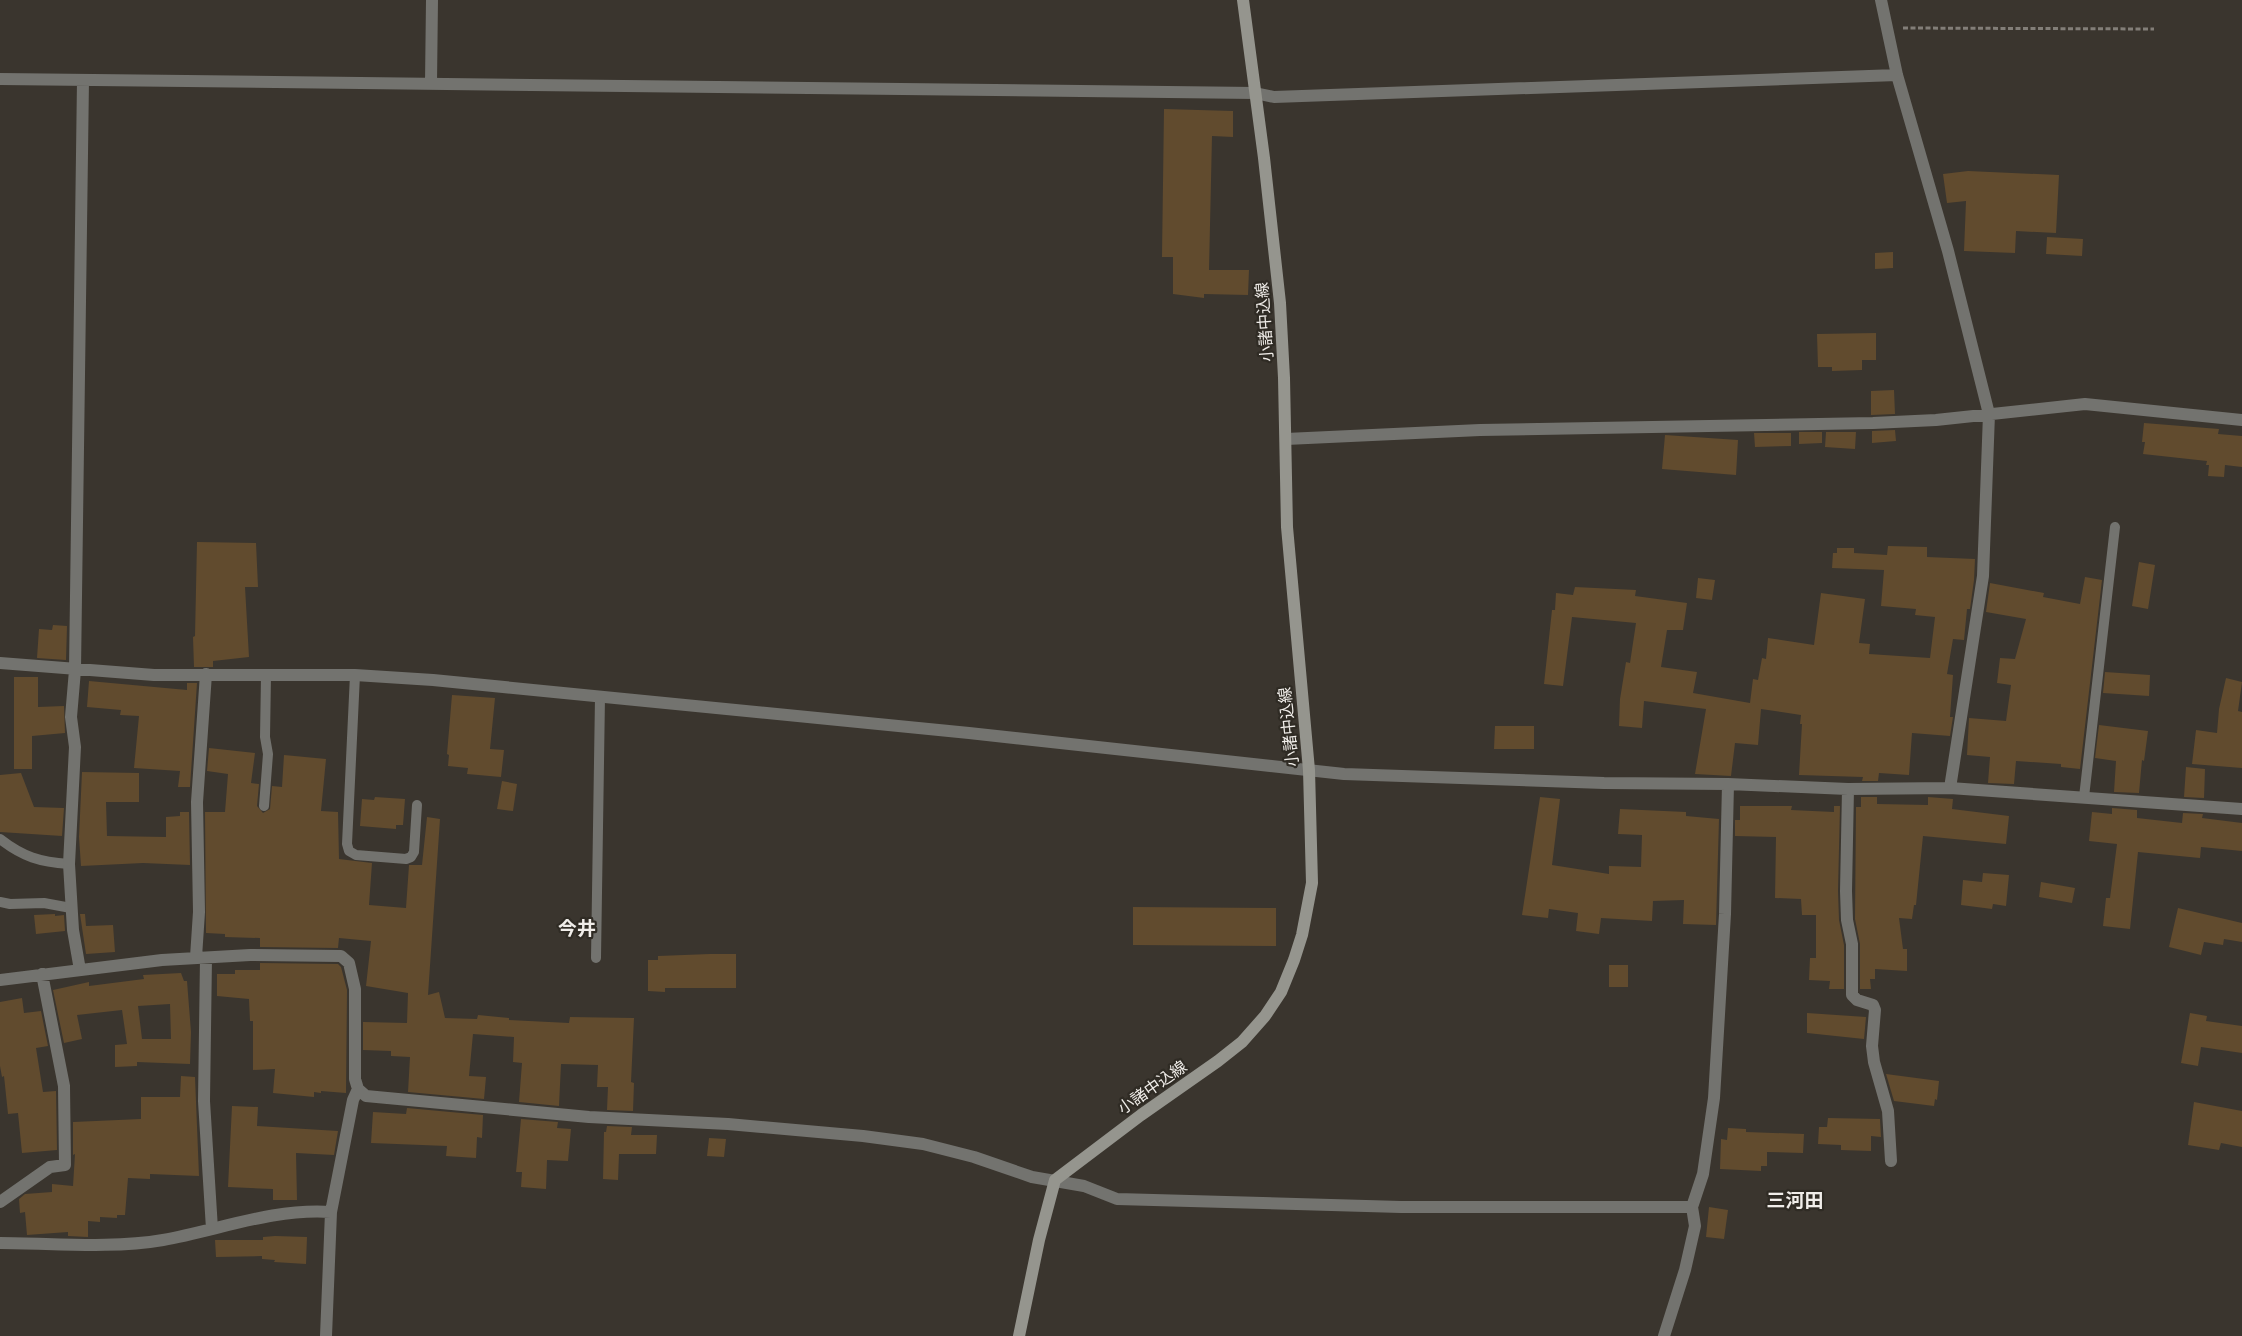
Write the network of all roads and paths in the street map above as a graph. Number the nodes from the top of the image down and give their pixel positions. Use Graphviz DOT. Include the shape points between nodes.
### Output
graph roads {
  1 [pos="432,0"];
  2 [pos="1243,0"];
  3 [pos="1882,0"];
  4 [pos="1887,28"];
  5 [pos="2154,29"];
  6 [pos="1897,75"];
  7 [pos="0,79"];
  8 [pos="83,80"];
  9 [pos="431,83"];
  10 [pos="1255,93"];
  11 [pos="1988,414"];
  12 [pos="2242,420"];
  13 [pos="1286,439"];
  14 [pos="2115,527"];
  15 [pos="0,663"];
  16 [pos="75,670"];
  17 [pos="206,674"];
  18 [pos="266,675"];
  19 [pos="355,675"];
  20 [pos="600,697"];
  21 [pos="1309,770"];
  22 [pos="1728,784"];
  23 [pos="1950,788"];
  24 [pos="1848,790"];
  25 [pos="2084,797"];
  26 [pos="417,805"];
  27 [pos="264,806"];
  28 [pos="2242,809"];
  29 [pos="0,839"];
  30 [pos="69,864"];
  31 [pos="0,902"];
  32 [pos="72,908"];
  33 [pos="201,958"];
  34 [pos="596,958"];
  35 [pos="80,970"];
  36 [pos="42,974"];
  37 [pos="0,980"];
  38 [pos="358,1089"];
  39 [pos="1891,1161"];
  40 [pos="1054,1180"];
  41 [pos="0,1202"];
  42 [pos="1692,1207"];
  43 [pos="331,1212"];
  44 [pos="212,1229"];
  45 [pos="0,1243"];
  46 [pos="326,1336"];
  47 [pos="1019,1336"];
  48 [pos="1664,1336"];
  1 -- 9 [label="street"];
  2 -- 10 [label="main road, 小諸中込線"];
  3 -- 4 [label="street"];
  4 -- 5 [label="path"];
  4 -- 6 [label="street"];
  6 -- 10 [label="street" via="1274,97"];
  6 -- 11 [label="street" via="1948,251"];
  7 -- 8 [label="street"];
  8 -- 9 [label="street"];
  8 -- 16 [label="street"];
  9 -- 10 [label="street"];
  10 -- 13 [label="main road, 小諸中込線" via="1279,293"];
  11 -- 12 [label="street" via="2085,404"];
  11 -- 13 [label="street" via="1845,425 1489,430"];
  11 -- 23 [label="street" via="1983,576"];
  13 -- 21 [label="main road, 小諸中込線" via="1290,583"];
  14 -- 25 [label="lane"];
  15 -- 16 [label="street"];
  16 -- 17 [label="street" via="154,675"];
  16 -- 30 [label="street" via="71,717 74,747"];
  17 -- 18 [label="street"];
  17 -- 33 [label="street" via="197,802"];
  18 -- 19 [label="street"];
  18 -- 27 [label="lane" via="268,754"];
  19 -- 20 [label="street"];
  19 -- 26 [label="lane" via="349,852 411,857"];
  20 -- 21 [label="street"];
  20 -- 34 [label="lane"];
  21 -- 22 [label="street" via="1604,783"];
  21 -- 40 [label="main road, 小諸中込線" via="1312,882 1302,936 1281,992 1242,1042"];
  22 -- 24 [label="street"];
  22 -- 42 [label="street" via="1725,914 1714,1098 1703,1174"];
  23 -- 24 [label="street"];
  23 -- 25 [label="street"];
  24 -- 39 [label="street" via="1846,891 1852,944 1852,995 1872,1005 1874,1010 1872,1046 1888,1111"];
  25 -- 28 [label="street"];
  29 -- 30 [label="lane" via="12,849 43,862"];
  30 -- 32 [label="street"];
  31 -- 32 [label="lane" via="44,903"];
  32 -- 35 [label="street"];
  33 -- 35 [label="street"];
  33 -- 38 [label="street" via="341,956 349,963 356,989 354,1063"];
  33 -- 44 [label="street" via="204,1101"];
  35 -- 36 [label="street"];
  36 -- 37 [label="street"];
  36 -- 41 [label="street" via="64,1086 65,1165 50,1167"];
  38 -- 40 [label="street" via="366,1096 383,1099 863,1136 923,1144 1032,1177"];
  38 -- 43 [label="street" via="353,1100"];
  40 -- 42 [label="street" via="1084,1186 1117,1199 1400,1207"];
  40 -- 47 [label="main road"];
  42 -- 48 [label="street" via="1695,1226"];
  43 -- 44 [label="street" via="282,1213"];
  43 -- 46 [label="street"];
  44 -- 45 [label="street" via="137,1244"];
}
